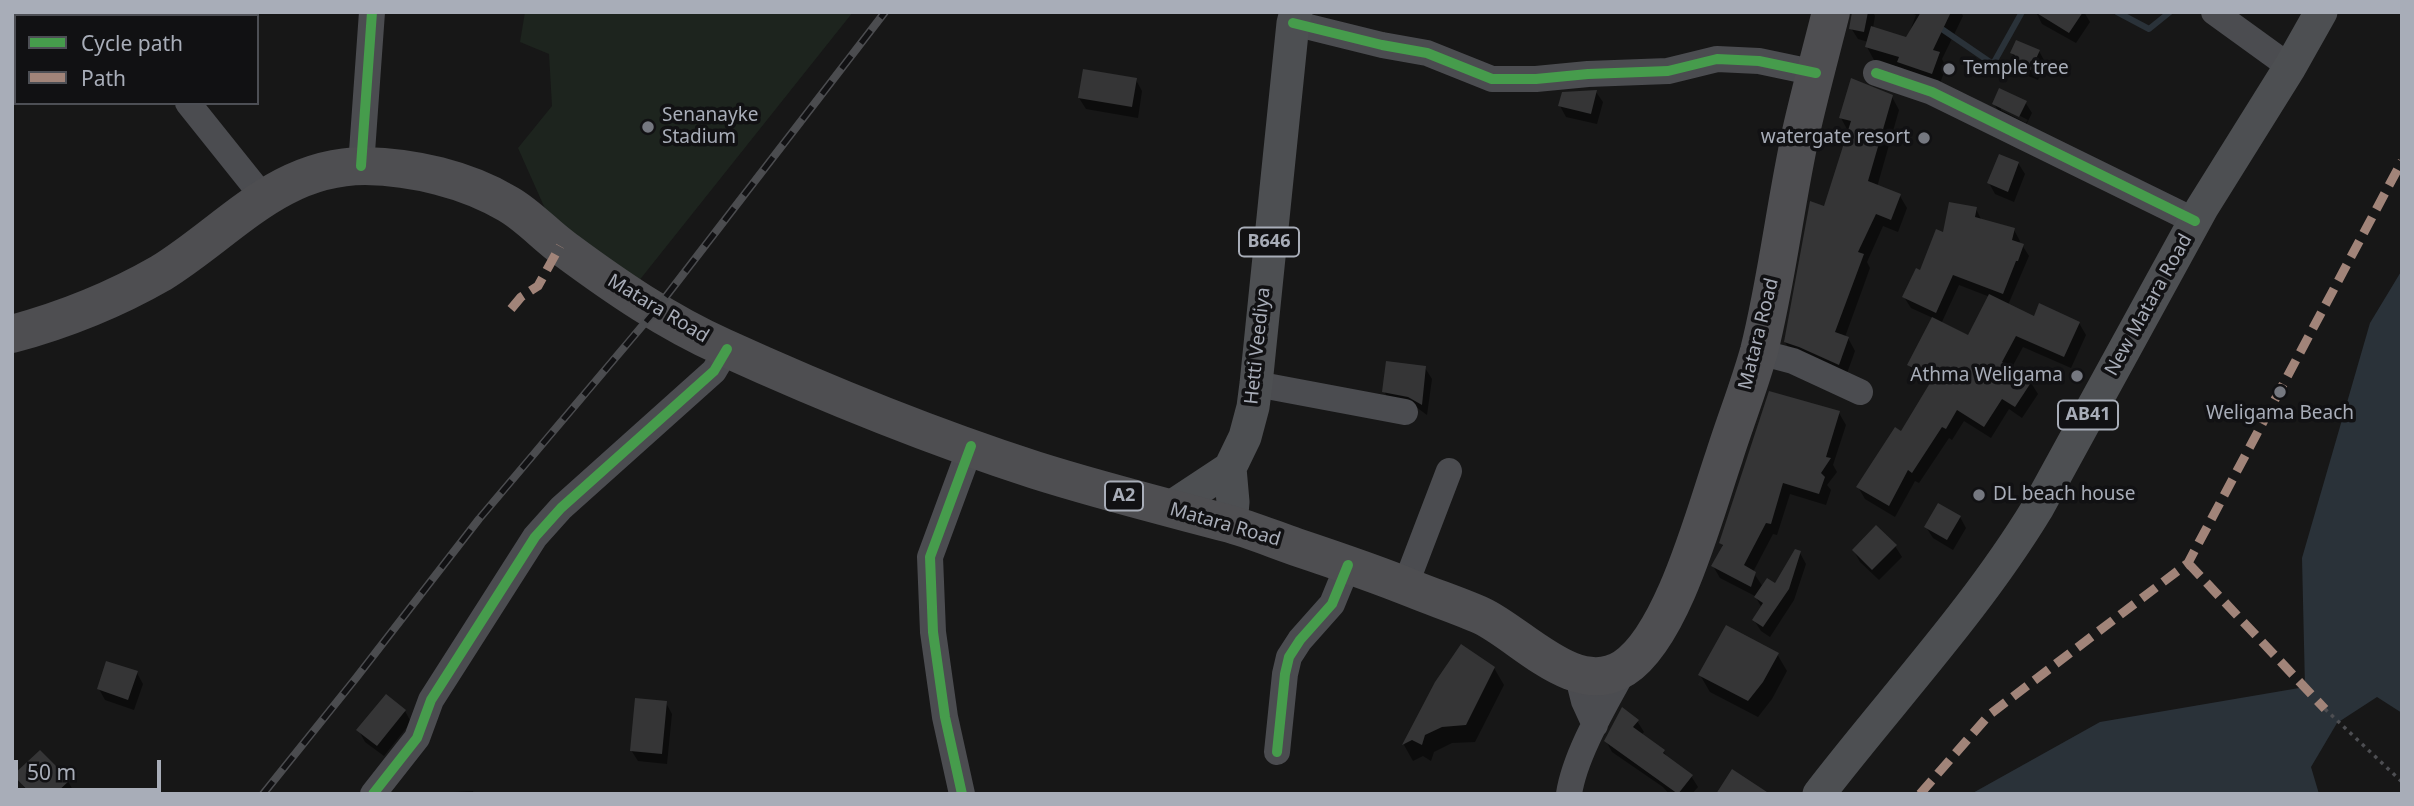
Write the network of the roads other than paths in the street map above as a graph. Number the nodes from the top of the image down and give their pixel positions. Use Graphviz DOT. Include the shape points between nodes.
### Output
graph roads {
  1 [pos="372,12"];
  2 [pos="1831,12"];
  3 [pos="2214,12"];
  4 [pos="2321,12"];
  5 [pos="1294,17"];
  6 [pos="2290,67"];
  7 [pos="1816,72"];
  8 [pos="1876,73"];
  9 [pos="190,105"];
  10 [pos="361,166"];
  11 [pos="264,198"];
  12 [pos="2195,221"];
  13 [pos="12,334"];
  14 [pos="727,349"];
  15 [pos="1759,352"];
  16 [pos="1256,384"];
  17 [pos="1860,392"];
  18 [pos="1405,412"];
  19 [pos="971,446"];
  20 [pos="1230,468"];
  21 [pos="1449,471"];
  22 [pos="1168,509"];
  23 [pos="1231,524"];
  24 [pos="1348,565"];
  25 [pos="1405,586"];
  26 [pos="1625,668"];
  27 [pos="1577,673"];
  28 [pos="1595,725"];
  29 [pos="1277,752"];
  30 [pos="373,794"];
  31 [pos="961,794"];
  32 [pos="1569,794"];
  33 [pos="1819,794"];
  1 -- 10 [label="street"];
  2 -- 7 [label="highway, Matara Road"];
  3 -- 6 [label="street"];
  4 -- 6 [label="main road, New Matara Road / AB41"];
  5 -- 7 [label="street" via="1382,45 1427,53 1492,79 1668,71 1717,60 1759,61"];
  5 -- 16 [label="main road, Hetti Veediya / B646"];
  6 -- 12 [label="main road, New Matara Road / AB41"];
  7 -- 15 [label="highway, Matara Road"];
  8 -- 12 [label="street" via="1932,92"];
  9 -- 11 [label="street"];
  10 -- 11 [label="highway, Matara Road / A2" via="307,175"];
  10 -- 14 [label="highway, Matara Road / A2" via="396,168 476,188 511,206 654,312"];
  11 -- 13 [label="highway, Matara Road / A2" via="161,273 73,316"];
  12 -- 33 [label="main road, New Matara Road / AB41" via="2010,553"];
  14 -- 19 [label="highway, Matara Road / A2"];
  14 -- 30 [label="street" via="714,372 561,508 535,537 431,699 418,738"];
  15 -- 17 [label="street" via="1793,361"];
  15 -- 26 [label="highway, Matara Road" via="1685,573 1652,636"];
  16 -- 18 [label="street"];
  16 -- 20 [label="main road, Hetti Veediya / B646" via="1245,437"];
  19 -- 22 [label="highway, Matara Road / A2"];
  19 -- 31 [label="street" via="930,557 933,632"];
  20 -- 22 [label="main road"];
  20 -- 23 [label="main road"];
  21 -- 25 [label="street"];
  22 -- 23 [label="highway, Matara Road / A2"];
  23 -- 24 [label="highway, Matara Road / A2"];
  24 -- 25 [label="highway, Matara Road / A2"];
  24 -- 29 [label="street" via="1332,604 1289,657"];
  25 -- 27 [label="highway, Matara Road / A2" via="1483,617 1539,656"];
  26 -- 27 [label="highway, Matara Road / A2" via="1594,677"];
  26 -- 28 [label="street"];
  27 -- 28 [label="street"];
  28 -- 32 [label="street"];
}
